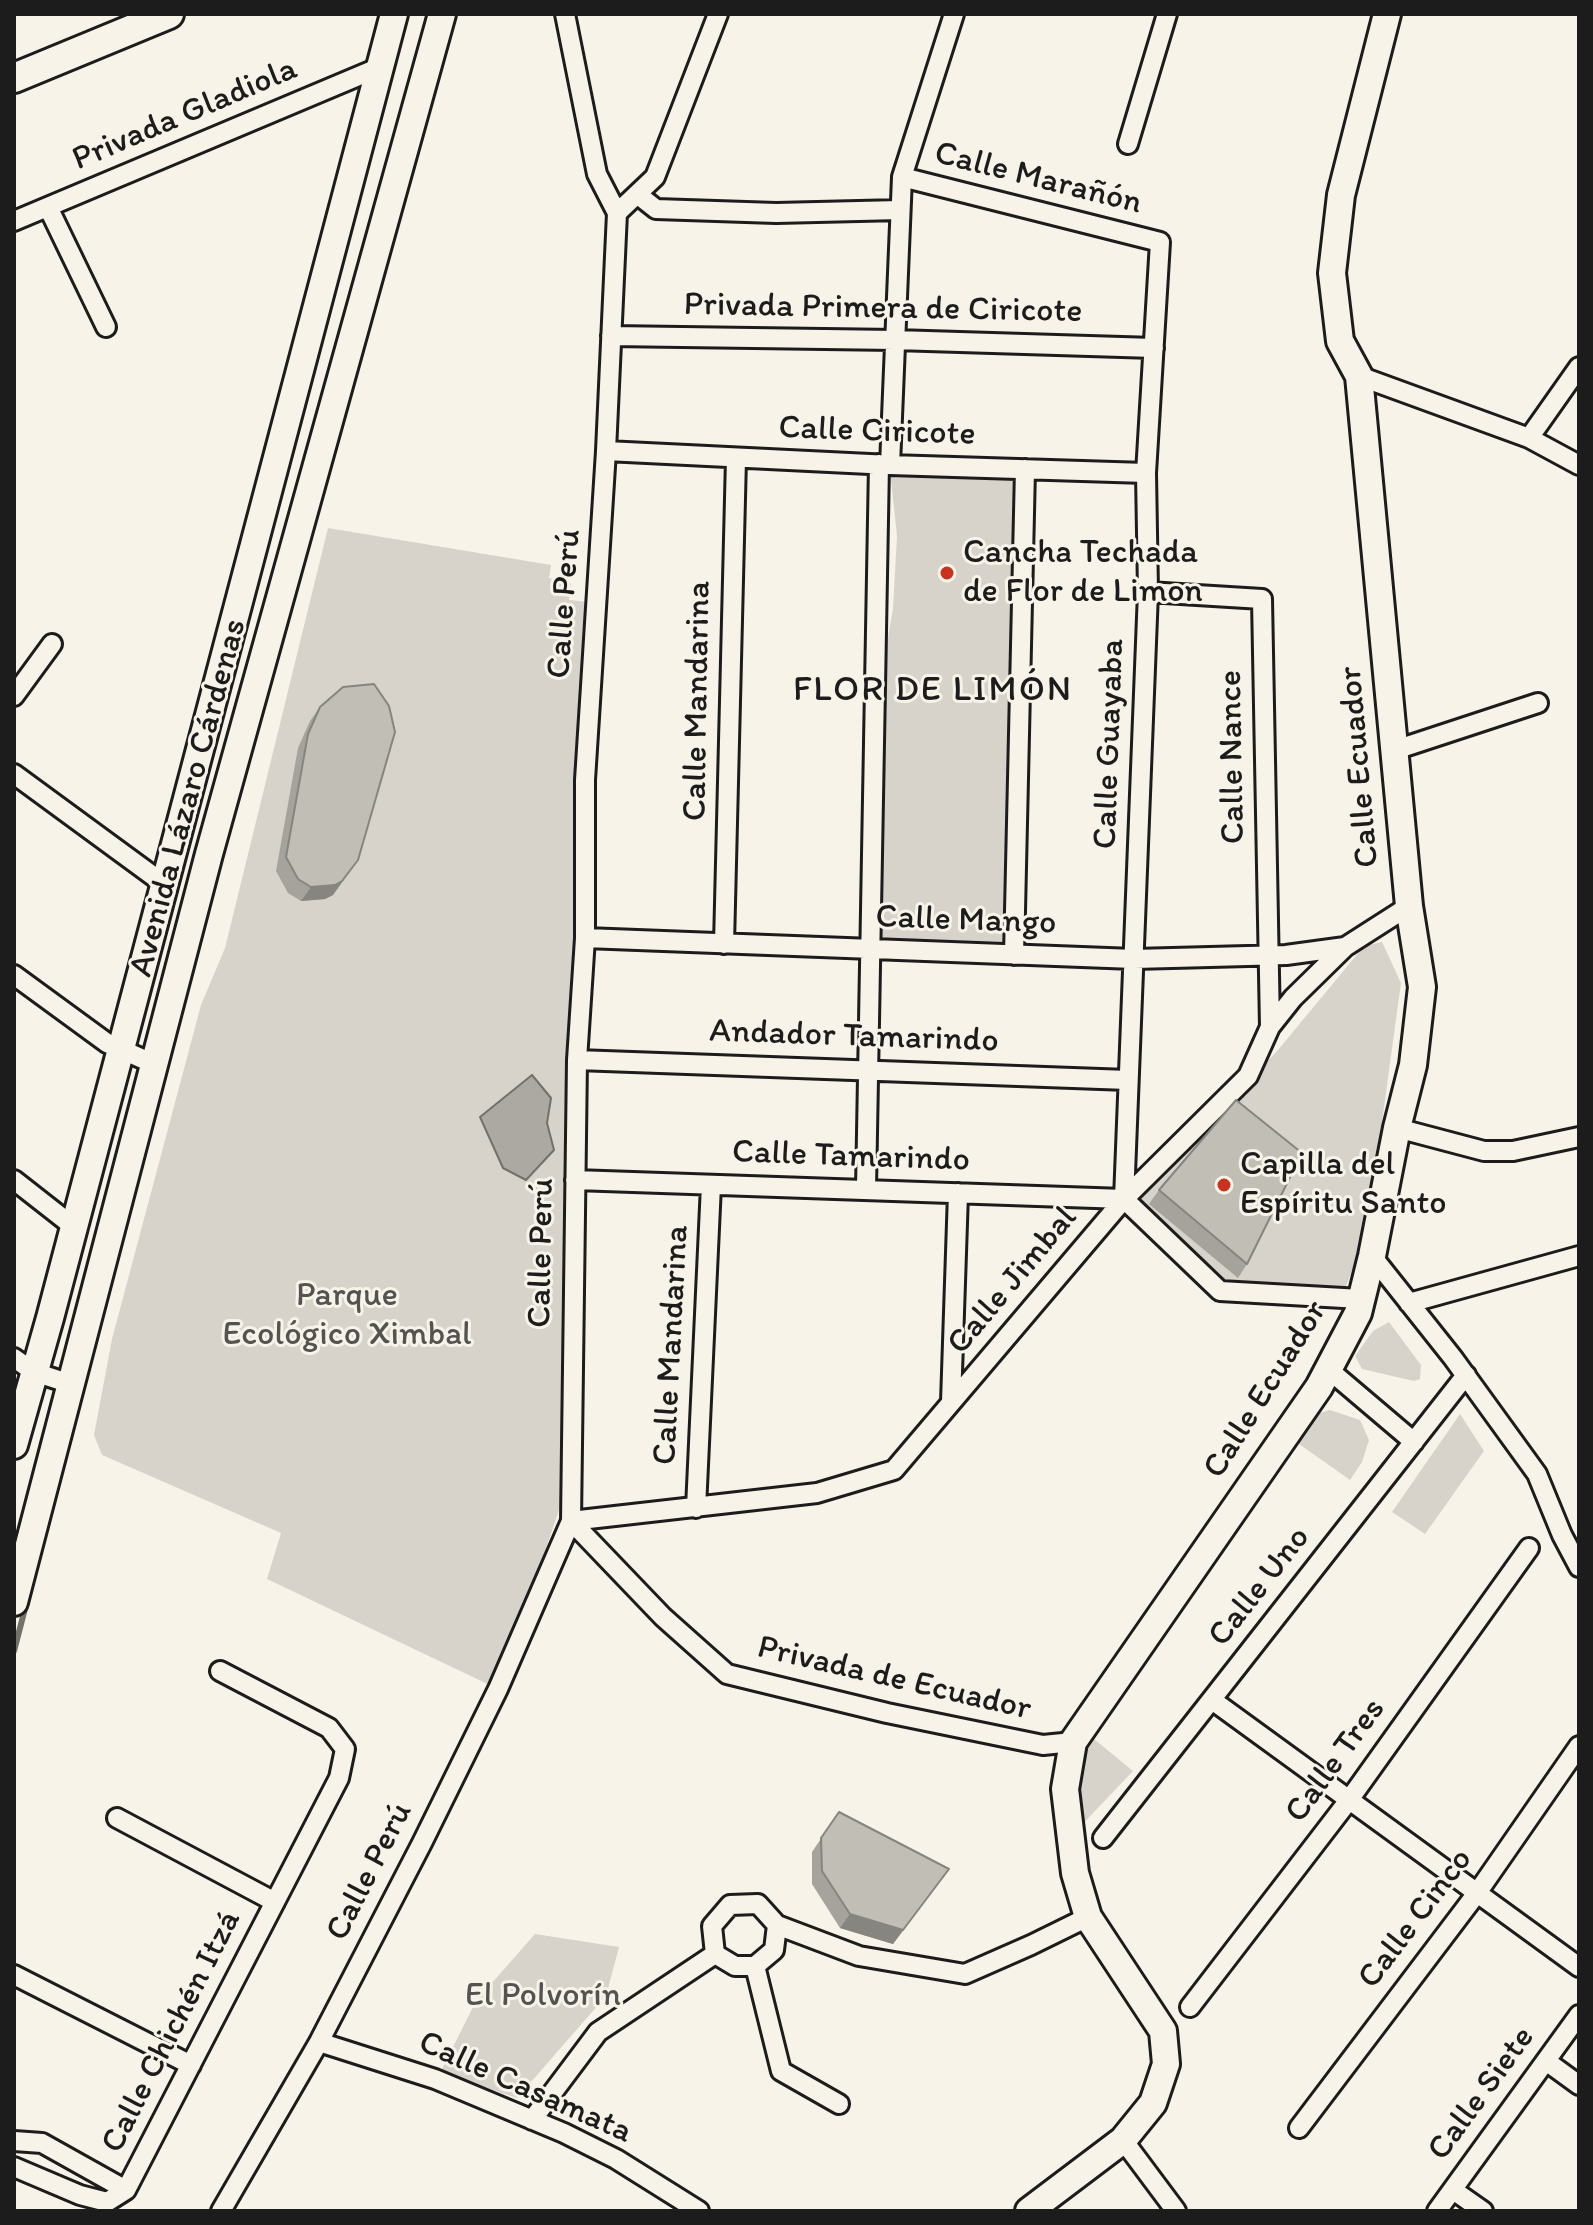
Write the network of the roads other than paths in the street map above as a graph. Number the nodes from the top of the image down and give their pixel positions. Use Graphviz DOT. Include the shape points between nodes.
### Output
graph roads {
  1 [pos="120,14"];
  2 [pos="169,14"];
  3 [pos="394,14"];
  4 [pos="442,14"];
  5 [pos="565,14"];
  6 [pos="718,14"];
  7 [pos="954,14"];
  8 [pos="1167,14"];
  9 [pos="1387,14"];
  10 [pos="14,58"];
  11 [pos="380,67"];
  12 [pos="14,78"];
  13 [pos="1128,144"];
  14 [pos="902,177"];
  15 [pos="637,194"];
  16 [pos="48,207"];
  17 [pos="900,210"];
  18 [pos="617,213"];
  19 [pos="14,221"];
  20 [pos="1160,242"];
  21 [pos="106,327"];
  22 [pos="611,336"];
  23 [pos="895,340"];
  24 [pos="1154,348"];
  25 [pos="1579,367"];
  26 [pos="1359,376"];
  27 [pos="1529,438"];
  28 [pos="606,451"];
  29 [pos="736,458"];
  30 [pos="885,464"];
  31 [pos="1579,465"];
  32 [pos="1025,469"];
  33 [pos="1146,473"];
  34 [pos="1148,592"];
  35 [pos="52,644"];
  36 [pos="14,696"];
  37 [pos="1538,703"];
  38 [pos="1395,750"];
  39 [pos="14,774"];
  40 [pos="174,846"];
  41 [pos="209,854"];
  42 [pos="164,884"];
  43 [pos="1409,906"];
  44 [pos="585,938"];
  45 [pos="724,944"];
  46 [pos="1345,947"];
  47 [pos="872,950"];
  48 [pos="1014,955"];
  49 [pos="1269,955"];
  50 [pos="1134,959"];
  51 [pos="14,975"];
  52 [pos="1270,1027"];
  53 [pos="120,1049"];
  54 [pos="577,1060"];
  55 [pos="154,1064"];
  56 [pos="869,1070"];
  57 [pos="1128,1080"];
  58 [pos="1397,1128"];
  59 [pos="1579,1137"];
  60 [pos="14,1180"];
  61 [pos="575,1180"];
  62 [pos="711,1185"];
  63 [pos="866,1189"];
  64 [pos="958,1193"];
  65 [pos="1124,1199"];
  66 [pos="74,1227"];
  67 [pos="1372,1256"];
  68 [pos="1579,1256"];
  69 [pos="1361,1299"];
  70 [pos="1409,1303"];
  71 [pos="24,1365"];
  72 [pos="1328,1369"];
  73 [pos="1466,1375"];
  74 [pos="71,1384"];
  75 [pos="951,1402"];
  76 [pos="1414,1442"];
  77 [pos="14,1445"];
  78 [pos="696,1508"];
  79 [pos="571,1521"];
  80 [pos="1529,1548"];
  81 [pos="1579,1567"];
  82 [pos="14,1602"];
  83 [pos="220,1671"];
  84 [pos="1212,1700"];
  85 [pos="1073,1742"];
  86 [pos="1579,1746"];
  87 [pos="1349,1800"];
  88 [pos="117,1818"];
  89 [pos="1103,1838"];
  90 [pos="1477,1893"];
  91 [pos="275,1902"];
  92 [pos="1088,1917"];
  93 [pos="777,1925"];
  94 [pos="715,1954"];
  95 [pos="755,1966"];
  96 [pos="1579,1967"];
  97 [pos="14,1975"];
  98 [pos="1190,2007"];
  99 [pos="1579,2015"];
  100 [pos="319,2042"];
  101 [pos="1546,2061"];
  102 [pos="191,2065"];
  103 [pos="1579,2085"];
  104 [pos="839,2104"];
  105 [pos="532,2120"];
  106 [pos="1299,2128"];
  107 [pos="1123,2140"];
  108 [pos="14,2141"];
  109 [pos="14,2167"];
  110 [pos="126,2190"];
  111 [pos="1453,2190"];
  112 [pos="221,2211"];
  113 [pos="699,2211"];
  114 [pos="1029,2211"];
  115 [pos="1176,2211"];
  116 [pos="1437,2211"];
  117 [pos="1483,2211"];
  1 -- 10 [label="main road"];
  2 -- 12 [label="main road"];
  3 -- 11 [label="main road, Avenida Lázaro Cárdenas"];
  4 -- 41 [label="main road, Avenida Lázaro Cárdenas"];
  5 -- 18 [label="street, Calle Perú" via="597,174"];
  6 -- 15 [label="street" via="655,177"];
  7 -- 14 [label="street"];
  8 -- 13 [label="street"];
  9 -- 26 [label="main road, Calle Ecuador" via="1341,195 1332,273 1340,341"];
  11 -- 16 [label="street, Privada Gladiola"];
  11 -- 40 [label="main road, Avenida Lázaro Cárdenas"];
  14 -- 17 [label="street"];
  14 -- 20 [label="street, Calle Marañón"];
  15 -- 17 [label="street" via="656,209"];
  15 -- 18 [label="street"];
  16 -- 19 [label="street, Privada Gladiola"];
  16 -- 21 [label="street"];
  17 -- 23 [label="street"];
  18 -- 22 [label="street, Calle Perú"];
  20 -- 24 [label="street, Calle Guayaba"];
  22 -- 23 [label="street, Privada Primera de Ciricote"];
  22 -- 28 [label="street, Calle Perú"];
  23 -- 24 [label="street, Privada Primera de Ciricote"];
  23 -- 30 [label="street"];
  24 -- 33 [label="street, Calle Guayaba"];
  25 -- 27 [label="street"];
  26 -- 27 [label="street"];
  26 -- 38 [label="main road, Calle Ecuador"];
  27 -- 31 [label="street"];
  28 -- 29 [label="street, Calle Ciricote"];
  28 -- 44 [label="street, Calle Perú" via="585,780"];
  29 -- 30 [label="street, Calle Ciricote"];
  29 -- 45 [label="street, Calle Mandarina"];
  30 -- 32 [label="street, Calle Ciricote"];
  30 -- 47 [label="street"];
  32 -- 33 [label="street, Calle Ciricote"];
  32 -- 48 [label="street"];
  33 -- 34 [label="street, Calle Guayaba"];
  34 -- 49 [label="street, Calle Nance" via="1262,599"];
  34 -- 50 [label="street, Calle Guayaba"];
  35 -- 36 [label="street"];
  37 -- 38 [label="street"];
  38 -- 43 [label="main road, Calle Ecuador"];
  39 -- 42 [label="street"];
  40 -- 41 [label="main road"];
  40 -- 42 [label="main road, Avenida Lázaro Cárdenas"];
  41 -- 55 [label="main road, Avenida Lázaro Cárdenas"];
  42 -- 53 [label="main road, Avenida Lázaro Cárdenas"];
  43 -- 46 [label="street, Calle Jimbal"];
  43 -- 58 [label="main road, Calle Ecuador" via="1422,987 1413,1065"];
  44 -- 45 [label="street, Calle Mango"];
  44 -- 54 [label="street, Calle Perú"];
  45 -- 47 [label="street, Calle Mango"];
  46 -- 49 [label="street, Calle Mango"];
  46 -- 52 [label="street, Calle Jimbal"];
  47 -- 48 [label="street, Calle Mango"];
  47 -- 56 [label="street"];
  48 -- 50 [label="street, Calle Mango"];
  49 -- 50 [label="street, Calle Mango"];
  49 -- 52 [label="street, Calle Nance"];
  50 -- 57 [label="street, Calle Guayaba"];
  51 -- 53 [label="street"];
  52 -- 65 [label="street, Calle Jimbal" via="1248,1076"];
  53 -- 55 [label="street"];
  53 -- 66 [label="main road, Avenida Lázaro Cárdenas"];
  54 -- 56 [label="street, Andador Tamarindo"];
  54 -- 61 [label="street, Calle Perú"];
  55 -- 74 [label="main road, Avenida Lázaro Cárdenas"];
  56 -- 57 [label="street, Andador Tamarindo"];
  56 -- 63 [label="street"];
  57 -- 65 [label="street, Calle Guayaba"];
  58 -- 59 [label="street" via="1484,1151 1513,1151"];
  58 -- 67 [label="main road, Calle Ecuador"];
  60 -- 66 [label="street"];
  61 -- 62 [label="street, Calle Tamarindo"];
  61 -- 79 [label="street, Calle Perú"];
  62 -- 63 [label="street, Calle Tamarindo"];
  62 -- 78 [label="street, Calle Mandarina"];
  63 -- 64 [label="street, Calle Tamarindo"];
  64 -- 65 [label="street, Calle Tamarindo"];
  64 -- 75 [label="street"];
  65 -- 69 [label="street" via="1220,1291"];
  65 -- 75 [label="street, Calle Jimbal"];
  66 -- 71 [label="main road, Avenida Lázaro Cárdenas"];
  67 -- 69 [label="main road, Calle Ecuador"];
  67 -- 70 [label="street"];
  68 -- 70 [label="street"];
  69 -- 72 [label="main road, Calle Ecuador"];
  70 -- 73 [label="street"];
  71 -- 74 [label="street"];
  71 -- 77 [label="main road, Avenida Lázaro Cárdenas"];
  72 -- 76 [label="street"];
  72 -- 85 [label="main road, Calle Ecuador"];
  73 -- 76 [label="street, Calle Uno"];
  73 -- 81 [label="street" via="1537,1474"];
  74 -- 82 [label="main road, Avenida Lázaro Cárdenas"];
  75 -- 78 [label="street, Calle Jimbal" via="894,1470 817,1493"];
  76 -- 84 [label="street, Calle Uno"];
  78 -- 79 [label="street, Calle Jimbal"];
  79 -- 85 [label="street, Privada de Ecuador" via="663,1617 727,1674 1043,1745"];
  79 -- 100 [label="street, Calle Perú" via="491,1703"];
  80 -- 87 [label="street, Calle Tres"];
  83 -- 91 [label="street, Calle Chichén Itzá" via="329,1728 345,1749 339,1778"];
  84 -- 87 [label="street"];
  84 -- 89 [label="street, Calle Uno"];
  85 -- 92 [label="main road, Calle Ecuador" via="1065,1789 1075,1873"];
  86 -- 90 [label="street, Calle Cinco"];
  87 -- 90 [label="street"];
  87 -- 98 [label="street, Calle Tres"];
  88 -- 91 [label="street, Calle Chichén Itzá"];
  90 -- 96 [label="street"];
  90 -- 106 [label="street, Calle Cinco"];
  91 -- 102 [label="street, Calle Chichén Itzá"];
  92 -- 93 [label="street" via="965,1974 859,1956"];
  92 -- 107 [label="main road, Calle Ecuador" via="1163,2031 1166,2064 1153,2103"];
  93 -- 94 [label="street" via="758,1904 730,1905 712,1926"];
  93 -- 95 [label="street" via="774,1950"];
  94 -- 95 [label="street" via="735,1966"];
  94 -- 105 [label="street" via="598,2032"];
  95 -- 104 [label="street" via="781,2071"];
  97 -- 102 [label="street"];
  99 -- 101 [label="street, Calle Siete"];
  100 -- 105 [label="street, Calle Casamata" via="435,2079"];
  100 -- 112 [label="street, Calle Perú"];
  101 -- 103 [label="street"];
  101 -- 111 [label="street, Calle Siete"];
  102 -- 110 [label="street, Calle Chichén Itzá"];
  105 -- 113 [label="street, Calle Casamata" via="616,2159"];
  107 -- 114 [label="main road, Calle Ecuador"];
  107 -- 115 [label="street"];
  108 -- 110 [label="street, Calle Chichén Itzá" via="42,2143"];
  109 -- 110 [label="street, Calle Chichén Itzá" via="107,2202"];
  111 -- 116 [label="street, Calle Siete"];
  111 -- 117 [label="street"];
}
